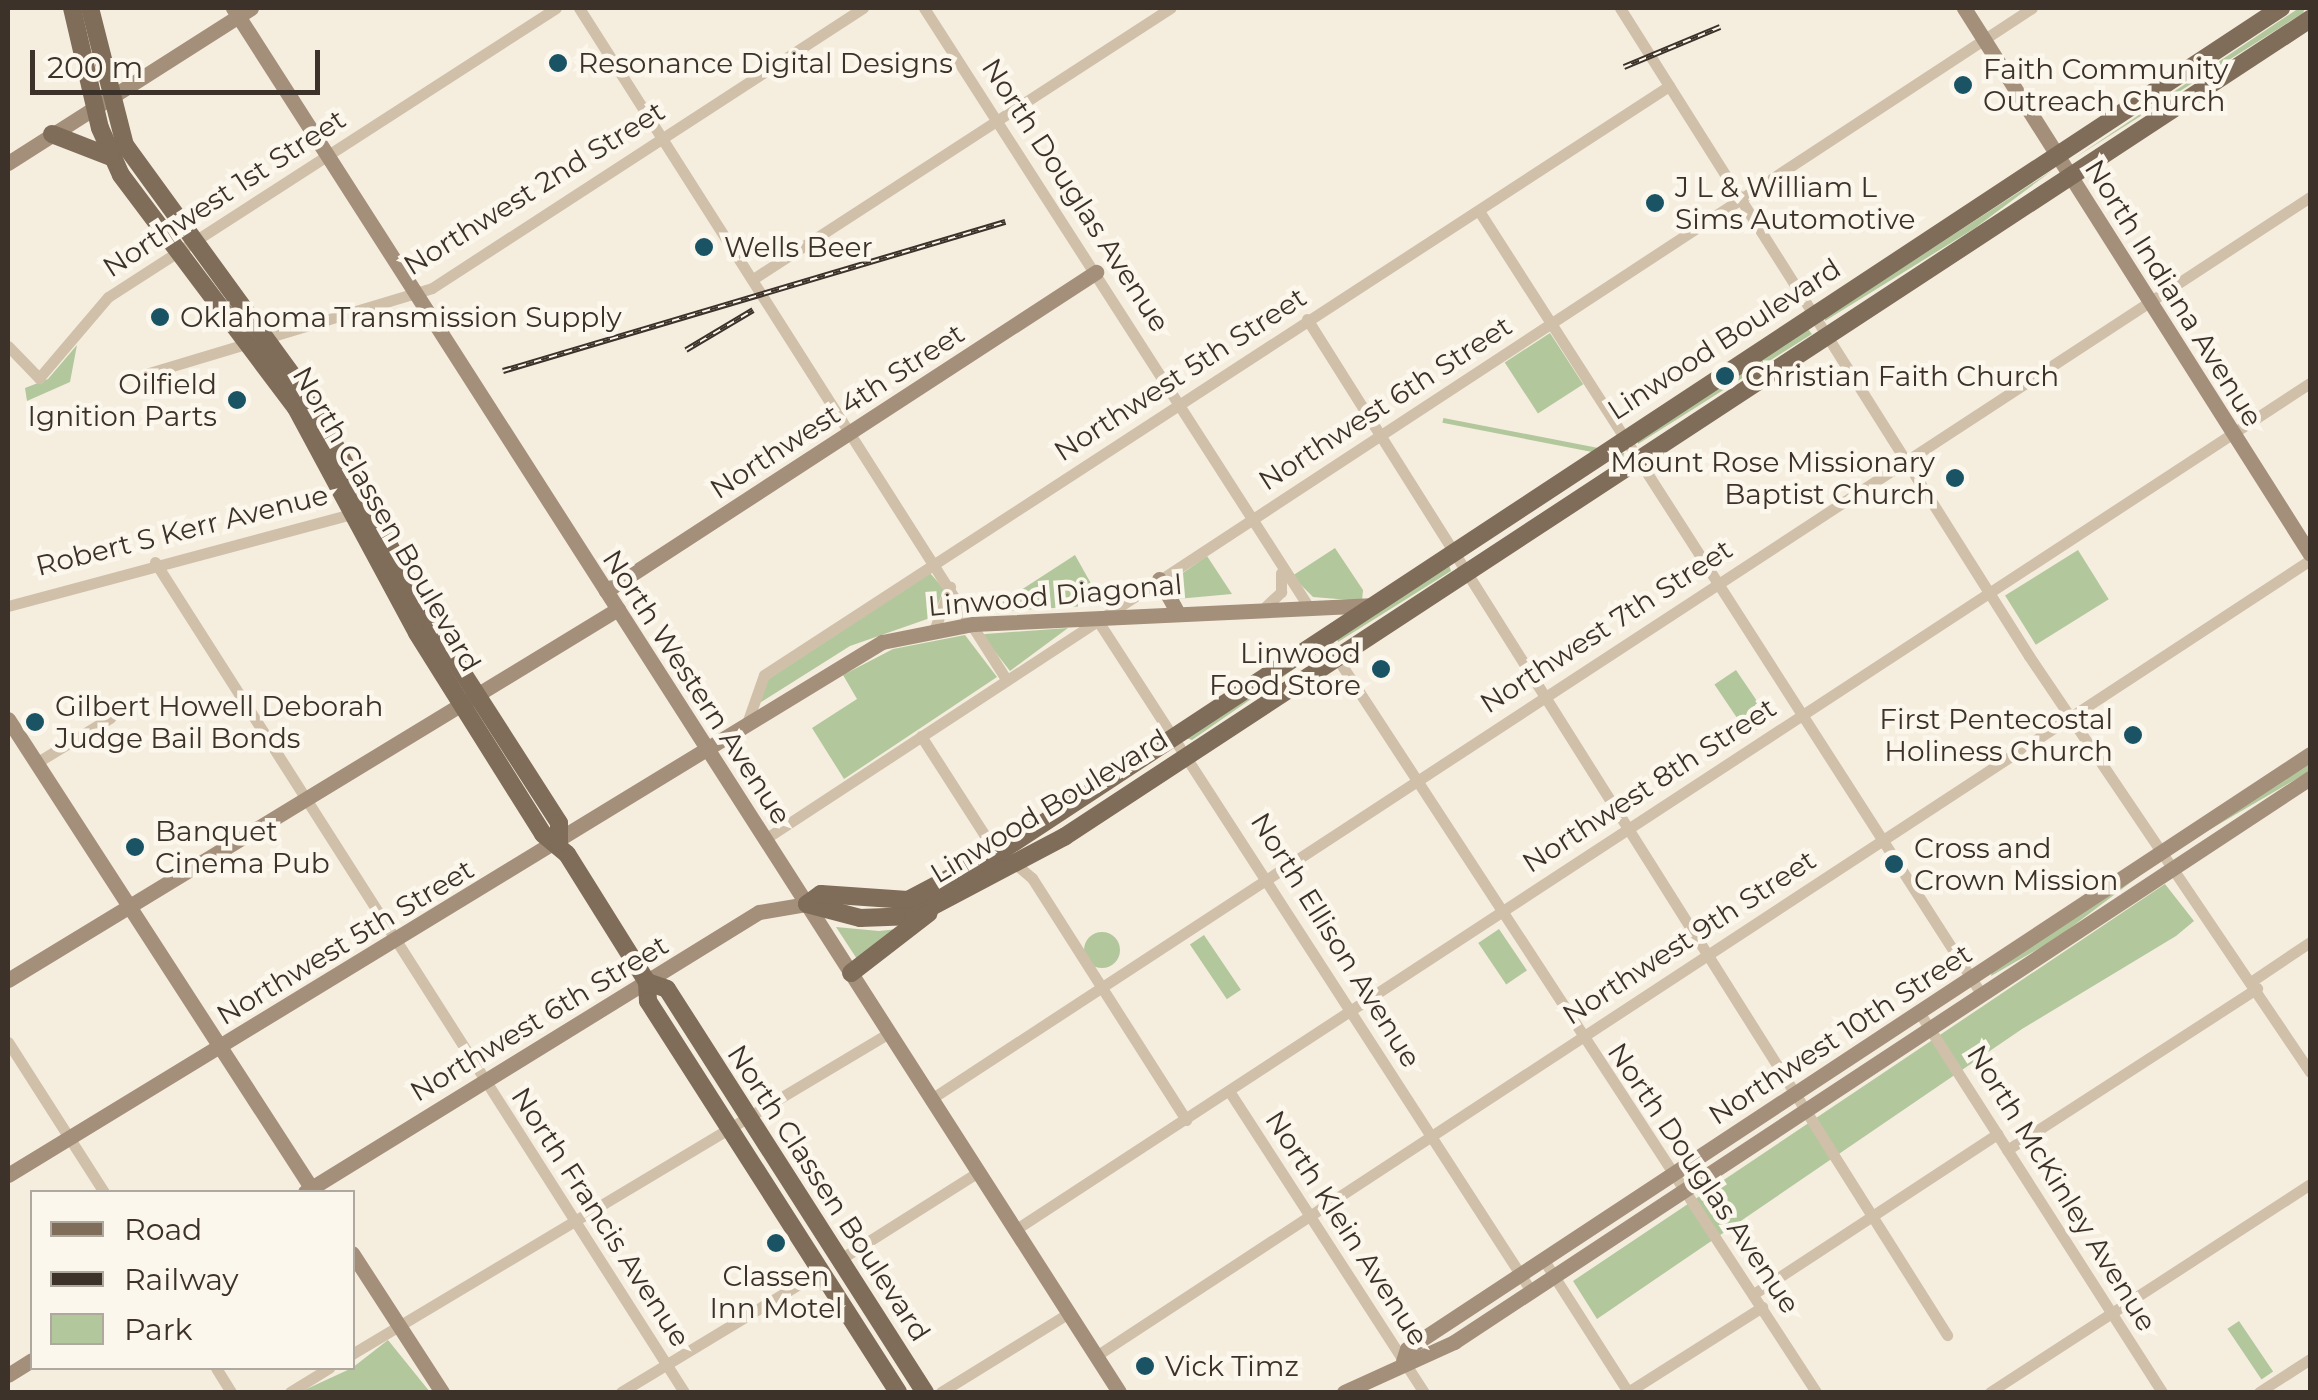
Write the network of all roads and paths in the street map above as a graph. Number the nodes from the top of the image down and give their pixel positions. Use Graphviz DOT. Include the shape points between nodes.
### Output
graph roads {
  1 [pos="72,8"];
  2 [pos="90,8"];
  3 [pos="556,8"];
  4 [pos="579,8"];
  5 [pos="863,8"];
  6 [pos="924,8"];
  7 [pos="1171,8"];
  8 [pos="1620,8"];
  9 [pos="1964,8"];
  10 [pos="2032,8"];
  11 [pos="2281,8"];
  12 [pos="241,10"];
  13 [pos="2310,20"];
  14 [pos="1984,39"];
  15 [pos="1669,86"];
  16 [pos="102,104"];
  17 [pos="998,120"];
  18 [pos="52,134"];
  19 [pos="663,138"];
  20 [pos="2057,154"];
  21 [pos="111,157"];
  22 [pos="328,157"];
  23 [pos="8,163"];
  24 [pos="2070,177"];
  25 [pos="2310,197"];
  26 [pos="1738,200"];
  27 [pos="1479,210"];
  28 [pos="184,248"];
  29 [pos="1096,272"];
  30 [pos="753,279"];
  31 [pos="416,294"];
  32 [pos="2148,301"];
  33 [pos="1812,314"];
  34 [pos="1307,320"];
  35 [pos="1552,326"];
  36 [pos="1826,336"];
  37 [pos="255,342"];
  38 [pos="8,346"];
  39 [pos="149,373"];
  40 [pos="2310,383"];
  41 [pos="1179,403"];
  42 [pos="852,432"];
  43 [pos="2233,433"];
  44 [pos="1381,434"];
  45 [pos="1624,438"];
  46 [pos="1638,460"];
  47 [pos="1904,461"];
  48 [pos="363,511"];
  49 [pos="1250,520"];
  50 [pos="1456,552"];
  51 [pos="2310,557"];
  52 [pos="155,562"];
  53 [pos="936,564"];
  54 [pos="1278,564"];
  55 [pos="1466,572"];
  56 [pos="1160,579"];
  57 [pos="1717,583"];
  58 [pos="950,588"];
  59 [pos="606,591"];
  60 [pos="1989,593"];
  61 [pos="1378,603"];
  62 [pos="8,606"];
  63 [pos="1266,606"];
  64 [pos="618,609"];
  65 [pos="1310,609"];
  66 [pos="1176,610"];
  67 [pos="1096,618"];
  68 [pos="973,624"];
  69 [pos="936,628"];
  70 [pos="1324,638"];
  71 [pos="1337,657"];
  72 [pos="1006,679"];
  73 [pos="1544,697"];
  74 [pos="469,699"];
  75 [pos="1802,715"];
  76 [pos="2069,717"];
  77 [pos="110,718"];
  78 [pos="8,719"];
  79 [pos="746,726"];
  80 [pos="921,736"];
  81 [pos="1176,737"];
  82 [pos="708,751"];
  83 [pos="1188,754"];
  84 [pos="2310,754"];
  85 [pos="36,764"];
  86 [pos="2310,778"];
  87 [pos="1416,779"];
  88 [pos="303,800"];
  89 [pos="1629,828"];
  90 [pos="765,840"];
  91 [pos="1881,841"];
  92 [pos="559,842"];
  93 [pos="2162,848"];
  94 [pos="1000,851"];
  95 [pos="1017,863"];
  96 [pos="2172,864"];
  97 [pos="1268,877"];
  98 [pos="806,904"];
  99 [pos="130,905"];
  100 [pos="932,909"];
  101 [pos="1501,912"];
  102 [pos="2310,942"];
  103 [pos="395,943"];
  104 [pos="1709,954"];
  105 [pos="851,973"];
  106 [pos="1970,978"];
  107 [pos="8,980"];
  108 [pos="647,982"];
  109 [pos="2254,984"];
  110 [pos="1101,987"];
  111 [pos="1982,995"];
  112 [pos="1350,1010"];
  113 [pos="1919,1012"];
  114 [pos="1930,1029"];
  115 [pos="889,1033"];
  116 [pos="1581,1038"];
  117 [pos="8,1042"];
  118 [pos="220,1046"];
  119 [pos="2310,1072"];
  120 [pos="484,1081"];
  121 [pos="1230,1091"];
  122 [pos="1795,1093"];
  123 [pos="931,1098"];
  124 [pos="1805,1111"];
  125 [pos="748,1118"];
  126 [pos="1186,1120"];
  127 [pos="730,1130"];
  128 [pos="1997,1134"];
  129 [pos="1431,1135"];
  130 [pos="69,1138"];
  131 [pos="2008,1150"];
  132 [pos="978,1172"];
  133 [pos="1672,1174"];
  134 [pos="8,1175"];
  135 [pos="2310,1184"];
  136 [pos="103,1190"];
  137 [pos="309,1190"];
  138 [pos="312,1190"];
  139 [pos="1685,1190"];
  140 [pos="1309,1215"];
  141 [pos="1872,1216"];
  142 [pos="575,1224"];
  143 [pos="1016,1230"];
  144 [pos="355,1258"];
  145 [pos="812,1259"];
  146 [pos="1543,1259"];
  147 [pos="839,1260"];
  148 [pos="1520,1274"];
  149 [pos="1554,1276"];
  150 [pos="804,1281"];
  151 [pos="831,1288"];
  152 [pos="1531,1291"];
  153 [pos="1755,1293"];
  154 [pos="1762,1306"];
  155 [pos="1068,1313"];
  156 [pos="2112,1314"];
  157 [pos="400,1328"];
  158 [pos="1947,1335"];
  159 [pos="355,1352"];
  160 [pos="1096,1356"];
  161 [pos="2310,1359"];
  162 [pos="30,1361"];
  163 [pos="1403,1361"];
  164 [pos="666,1365"];
  165 [pos="217,1370"];
  166 [pos="326,1370"];
  167 [pos="8,1375"];
  168 [pos="230,1392"];
  169 [pos="290,1392"];
  170 [pos="442,1392"];
  171 [pos="621,1392"];
  172 [pos="684,1392"];
  173 [pos="898,1392"];
  174 [pos="924,1392"];
  175 [pos="942,1392"];
  176 [pos="1119,1392"];
  177 [pos="1344,1392"];
  178 [pos="1424,1392"];
  179 [pos="1628,1392"];
  180 [pos="1816,1392"];
  181 [pos="1990,1392"];
  182 [pos="2162,1392"];
  183 [pos="2259,1392"];
  1 -- 16 [label="main road, North Classen Boulevard"];
  2 -- 16 [label="main road, North Classen Boulevard"];
  3 -- 22 [label="street, Northwest 1st Street"];
  4 -- 19 [label="street"];
  5 -- 19 [label="street, Northwest 2nd Street"];
  6 -- 17 [label="street, North Douglas Avenue"];
  7 -- 17 [label="street"];
  8 -- 15 [label="street"];
  9 -- 14 [label="main road, North Indiana Avenue"];
  10 -- 14 [label="street, Northwest 6th Street"];
  11 -- 20 [label="main road, Linwood Boulevard"];
  12 -- 16 [label="main road"];
  12 -- 22 [label="main road, North Western Avenue"];
  13 -- 24 [label="main road, Linwood Boulevard"];
  14 -- 20 [label="main road, North Indiana Avenue"];
  14 -- 26 [label="street, Northwest 6th Street"];
  15 -- 26 [label="street"];
  15 -- 27 [label="street, Northwest 5th Street"];
  16 -- 18 [label="main road"];
  16 -- 21 [label="main road, North Classen Boulevard"];
  16 -- 28 [label="main road, North Classen Boulevard"];
  17 -- 29 [label="street, North Douglas Avenue"];
  17 -- 30 [label="street"];
  18 -- 21 [label="main road"];
  18 -- 23 [label="main road"];
  19 -- 30 [label="street"];
  19 -- 31 [label="street, Northwest 2nd Street"];
  20 -- 24 [label="main road, North Indiana Avenue"];
  20 -- 33 [label="main road, Linwood Boulevard"];
  21 -- 28 [label="main road, North Classen Boulevard"];
  22 -- 28 [label="street, Northwest 1st Street"];
  22 -- 31 [label="main road, North Western Avenue"];
  24 -- 32 [label="main road, North Indiana Avenue"];
  24 -- 36 [label="main road, Linwood Boulevard"];
  25 -- 32 [label="street, Northwest 7th Street"];
  26 -- 33 [label="street"];
  26 -- 35 [label="street, Northwest 6th Street"];
  27 -- 34 [label="street, Northwest 5th Street"];
  27 -- 35 [label="street"];
  28 -- 37 [label="main road, North Classen Boulevard"];
  28 -- 38 [label="street, Northwest 1st Street" via="92,309 39,378"];
  29 -- 41 [label="street, North Douglas Avenue"];
  29 -- 42 [label="main road, Northwest 4th Street"];
  30 -- 42 [label="street"];
  31 -- 37 [label="street, Northwest 2nd Street"];
  31 -- 59 [label="main road, North Western Avenue"];
  32 -- 43 [label="main road, North Indiana Avenue"];
  32 -- 47 [label="street, Northwest 7th Street"];
  33 -- 36 [label="street"];
  33 -- 45 [label="main road, Linwood Boulevard"];
  34 -- 41 [label="street, Northwest 5th Street"];
  34 -- 44 [label="street"];
  35 -- 44 [label="street, Northwest 6th Street"];
  35 -- 45 [label="street"];
  36 -- 46 [label="main road, Linwood Boulevard"];
  36 -- 47 [label="street"];
  37 -- 39 [label="street, Northwest 2nd Street"];
  37 -- 48 [label="main road, North Classen Boulevard" via="311,401"];
  40 -- 43 [label="street, Northwest 8th Street"];
  41 -- 49 [label="street, North Douglas Avenue"];
  41 -- 53 [label="street, Northwest 5th Street"];
  42 -- 53 [label="street"];
  42 -- 59 [label="main road, Northwest 4th Street"];
  43 -- 51 [label="main road, North Indiana Avenue"];
  43 -- 60 [label="street, Northwest 8th Street"];
  44 -- 49 [label="street, Northwest 6th Street"];
  44 -- 50 [label="street"];
  45 -- 46 [label="street"];
  45 -- 50 [label="main road, Linwood Boulevard"];
  46 -- 55 [label="main road, Linwood Boulevard"];
  46 -- 57 [label="street"];
  47 -- 57 [label="street, Northwest 7th Street"];
  47 -- 60 [label="street"];
  48 -- 52 [label="street, Robert S Kerr Avenue"];
  48 -- 74 [label="main road, North Classen Boulevard"];
  49 -- 54 [label="street, North Douglas Avenue"];
  49 -- 56 [label="street, Northwest 6th Street"];
  50 -- 55 [label="street"];
  50 -- 61 [label="main road, Linwood Boulevard"];
  51 -- 76 [label="street, Northwest 9th Street"];
  52 -- 62 [label="street, Robert S Kerr Avenue"];
  52 -- 88 [label="street, North Francis Avenue"];
  53 -- 58 [label="street"];
  53 -- 79 [label="street, Northwest 5th Street" via="764,676"];
  54 -- 63 [label="street" via="1283,587"];
  54 -- 65 [label="street, North Douglas Avenue"];
  55 -- 71 [label="main road, Linwood Boulevard"];
  55 -- 73 [label="street"];
  56 -- 66 [label="main road"];
  56 -- 67 [label="street, Northwest 6th Street"];
  57 -- 73 [label="street, Northwest 7th Street"];
  57 -- 75 [label="street"];
  58 -- 68 [label="street"];
  58 -- 69 [label="street"];
  59 -- 64 [label="main road, North Western Avenue"];
  60 -- 75 [label="street, Northwest 8th Street"];
  60 -- 76 [label="street"];
  61 -- 65 [label="main road, Linwood Diagonal"];
  61 -- 70 [label="main road, Linwood Boulevard"];
  63 -- 65 [label="main road, Linwood Diagonal"];
  63 -- 66 [label="main road, Linwood Diagonal"];
  64 -- 74 [label="main road"];
  64 -- 82 [label="main road, North Western Avenue"];
  66 -- 67 [label="main road, Linwood Diagonal"];
  67 -- 68 [label="main road, Linwood Diagonal"];
  67 -- 72 [label="street, Northwest 6th Street"];
  67 -- 81 [label="street, North Ellison Avenue"];
  68 -- 69 [label="main road, Linwood Diagonal"];
  68 -- 72 [label="street"];
  69 -- 79 [label="main road, Linwood Diagonal" via="854,655"];
  70 -- 71 [label="street, North Douglas Avenue"];
  70 -- 81 [label="main road, Linwood Boulevard"];
  71 -- 83 [label="main road, Linwood Boulevard"];
  71 -- 87 [label="street, North Douglas Avenue"];
  72 -- 80 [label="street, Northwest 6th Street"];
  73 -- 87 [label="street, Northwest 7th Street"];
  73 -- 89 [label="street"];
  74 -- 88 [label="main road"];
  74 -- 92 [label="main road, North Classen Boulevard" via="560,823"];
  75 -- 89 [label="street, Northwest 8th Street"];
  75 -- 91 [label="street"];
  76 -- 91 [label="street, Northwest 9th Street"];
  76 -- 93 [label="street"];
  77 -- 85 [label="street"];
  78 -- 85 [label="main road"];
  79 -- 82 [label="main road, Linwood Diagonal"];
  80 -- 90 [label="street, Northwest 6th Street"];
  80 -- 94 [label="street"];
  81 -- 83 [label="street, North Ellison Avenue"];
  81 -- 94 [label="main road, Linwood Boulevard"];
  82 -- 90 [label="main road, North Western Avenue"];
  82 -- 92 [label="main road, Northwest 5th Street"];
  83 -- 95 [label="main road, Linwood Boulevard"];
  83 -- 97 [label="street, North Ellison Avenue"];
  84 -- 93 [label="main road, Northwest 10th Street"];
  85 -- 99 [label="main road"];
  86 -- 96 [label="main road, Northwest 10th Street"];
  87 -- 97 [label="street, Northwest 7th Street"];
  87 -- 101 [label="street, North Douglas Avenue"];
  88 -- 99 [label="main road"];
  88 -- 103 [label="street, North Francis Avenue"];
  89 -- 101 [label="street, Northwest 8th Street"];
  89 -- 104 [label="street"];
  90 -- 98 [label="main road, North Western Avenue"];
  91 -- 104 [label="street, Northwest 9th Street"];
  91 -- 106 [label="street"];
  92 -- 103 [label="main road, Northwest 5th Street"];
  92 -- 108 [label="main road, North Classen Boulevard"];
  93 -- 96 [label="street"];
  93 -- 106 [label="main road, Northwest 10th Street"];
  94 -- 95 [label="street"];
  94 -- 98 [label="main road, Linwood Boulevard" via="908,900 821,894"];
  95 -- 100 [label="main road, Linwood Boulevard"];
  95 -- 110 [label="street"];
  96 -- 109 [label="street"];
  96 -- 111 [label="main road, Northwest 10th Street"];
  97 -- 110 [label="street, Northwest 7th Street"];
  97 -- 112 [label="street, North Ellison Avenue"];
  98 -- 100 [label="main road, Linwood Boulevard" via="880,920"];
  98 -- 105 [label="main road, North Western Avenue"];
  98 -- 108 [label="main road, Northwest 6th Street" via="760,912"];
  99 -- 107 [label="main road"];
  99 -- 118 [label="main road"];
  100 -- 105 [label="main road"];
  101 -- 112 [label="street, Northwest 8th Street"];
  101 -- 116 [label="street, North Douglas Avenue"];
  102 -- 109 [label="street"];
  103 -- 118 [label="main road, Northwest 5th Street"];
  103 -- 120 [label="street, North Francis Avenue"];
  104 -- 116 [label="street, Northwest 9th Street"];
  104 -- 122 [label="street"];
  105 -- 115 [label="main road, North Western Avenue"];
  106 -- 111 [label="street"];
  106 -- 113 [label="main road, Northwest 10th Street"];
  108 -- 120 [label="main road, Northwest 6th Street"];
  108 -- 125 [label="main road, North Classen Boulevard" via="667,988"];
  108 -- 127 [label="main road, North Classen Boulevard" via="648,1001"];
  109 -- 119 [label="street"];
  109 -- 131 [label="street"];
  110 -- 123 [label="street, Northwest 7th Street"];
  110 -- 126 [label="street"];
  111 -- 114 [label="main road, Northwest 10th Street"];
  112 -- 121 [label="street, Northwest 8th Street"];
  112 -- 129 [label="street, North Ellison Avenue"];
  113 -- 114 [label="street, North McKinley Avenue"];
  113 -- 122 [label="main road, Northwest 10th Street"];
  114 -- 124 [label="main road, Northwest 10th Street"];
  114 -- 128 [label="street, North McKinley Avenue"];
  115 -- 123 [label="main road, North Western Avenue"];
  115 -- 125 [label="street"];
  116 -- 129 [label="street, Northwest 9th Street"];
  116 -- 133 [label="street, North Douglas Avenue"];
  117 -- 130 [label="street"];
  118 -- 130 [label="main road, Northwest 5th Street"];
  118 -- 137 [label="main road"];
  120 -- 138 [label="main road, Northwest 6th Street"];
  120 -- 142 [label="street, North Francis Avenue"];
  121 -- 126 [label="street, Northwest 8th Street"];
  121 -- 140 [label="street, North Klein Avenue"];
  122 -- 124 [label="street"];
  122 -- 133 [label="main road, Northwest 10th Street"];
  123 -- 132 [label="main road, North Western Avenue"];
  124 -- 139 [label="main road, Northwest 10th Street"];
  124 -- 141 [label="street"];
  125 -- 127 [label="street"];
  125 -- 147 [label="main road, North Classen Boulevard"];
  126 -- 143 [label="street, Northwest 8th Street"];
  127 -- 142 [label="street"];
  127 -- 145 [label="main road, North Classen Boulevard"];
  128 -- 131 [label="street, North McKinley Avenue"];
  128 -- 141 [label="street"];
  129 -- 140 [label="street, Northwest 9th Street"];
  129 -- 148 [label="street, North Ellison Avenue"];
  130 -- 134 [label="main road, Northwest 5th Street"];
  130 -- 136 [label="street"];
  131 -- 156 [label="street, North McKinley Avenue"];
  132 -- 143 [label="main road, North Western Avenue"];
  132 -- 147 [label="street"];
  133 -- 139 [label="street, North Douglas Avenue"];
  133 -- 146 [label="main road, Northwest 10th Street"];
  135 -- 156 [label="street"];
  139 -- 149 [label="main road, Northwest 10th Street"];
  139 -- 153 [label="street, North Douglas Avenue"];
  140 -- 160 [label="street, Northwest 9th Street"];
  140 -- 163 [label="street, North Klein Avenue"];
  141 -- 153 [label="street"];
  141 -- 158 [label="street"];
  142 -- 157 [label="street"];
  142 -- 164 [label="street, North Francis Avenue"];
  143 -- 155 [label="main road, North Western Avenue"];
  144 -- 157 [label="main road"];
  145 -- 150 [label="street"];
  145 -- 151 [label="main road, North Classen Boulevard"];
  146 -- 148 [label="main road, Northwest 10th Street"];
  146 -- 149 [label="street"];
  147 -- 174 [label="main road, North Classen Boulevard"];
  148 -- 152 [label="street, North Ellison Avenue"];
  148 -- 163 [label="main road, Northwest 10th Street" via="1407,1349"];
  149 -- 152 [label="main road, Northwest 10th Street"];
  149 -- 179 [label="street"];
  150 -- 151 [label="street"];
  150 -- 164 [label="street"];
  151 -- 173 [label="main road, North Classen Boulevard"];
  152 -- 163 [label="main road, Northwest 10th Street" via="1417,1363"];
  153 -- 154 [label="street, North Douglas Avenue"];
  154 -- 179 [label="street"];
  154 -- 180 [label="street, North Douglas Avenue"];
  155 -- 160 [label="main road, North Western Avenue"];
  155 -- 175 [label="street"];
  156 -- 181 [label="street"];
  156 -- 182 [label="street, North McKinley Avenue"];
  157 -- 159 [label="street"];
  157 -- 170 [label="main road"];
  160 -- 176 [label="main road, North Western Avenue"];
  161 -- 183 [label="street"];
  162 -- 167 [label="main road"];
  163 -- 177 [label="main road, Northwest 10th Street"];
  163 -- 178 [label="street, North Klein Avenue"];
  164 -- 171 [label="street"];
  164 -- 172 [label="street, North Francis Avenue"];
  165 -- 168 [label="street"];
  166 -- 169 [label="street"];
}
